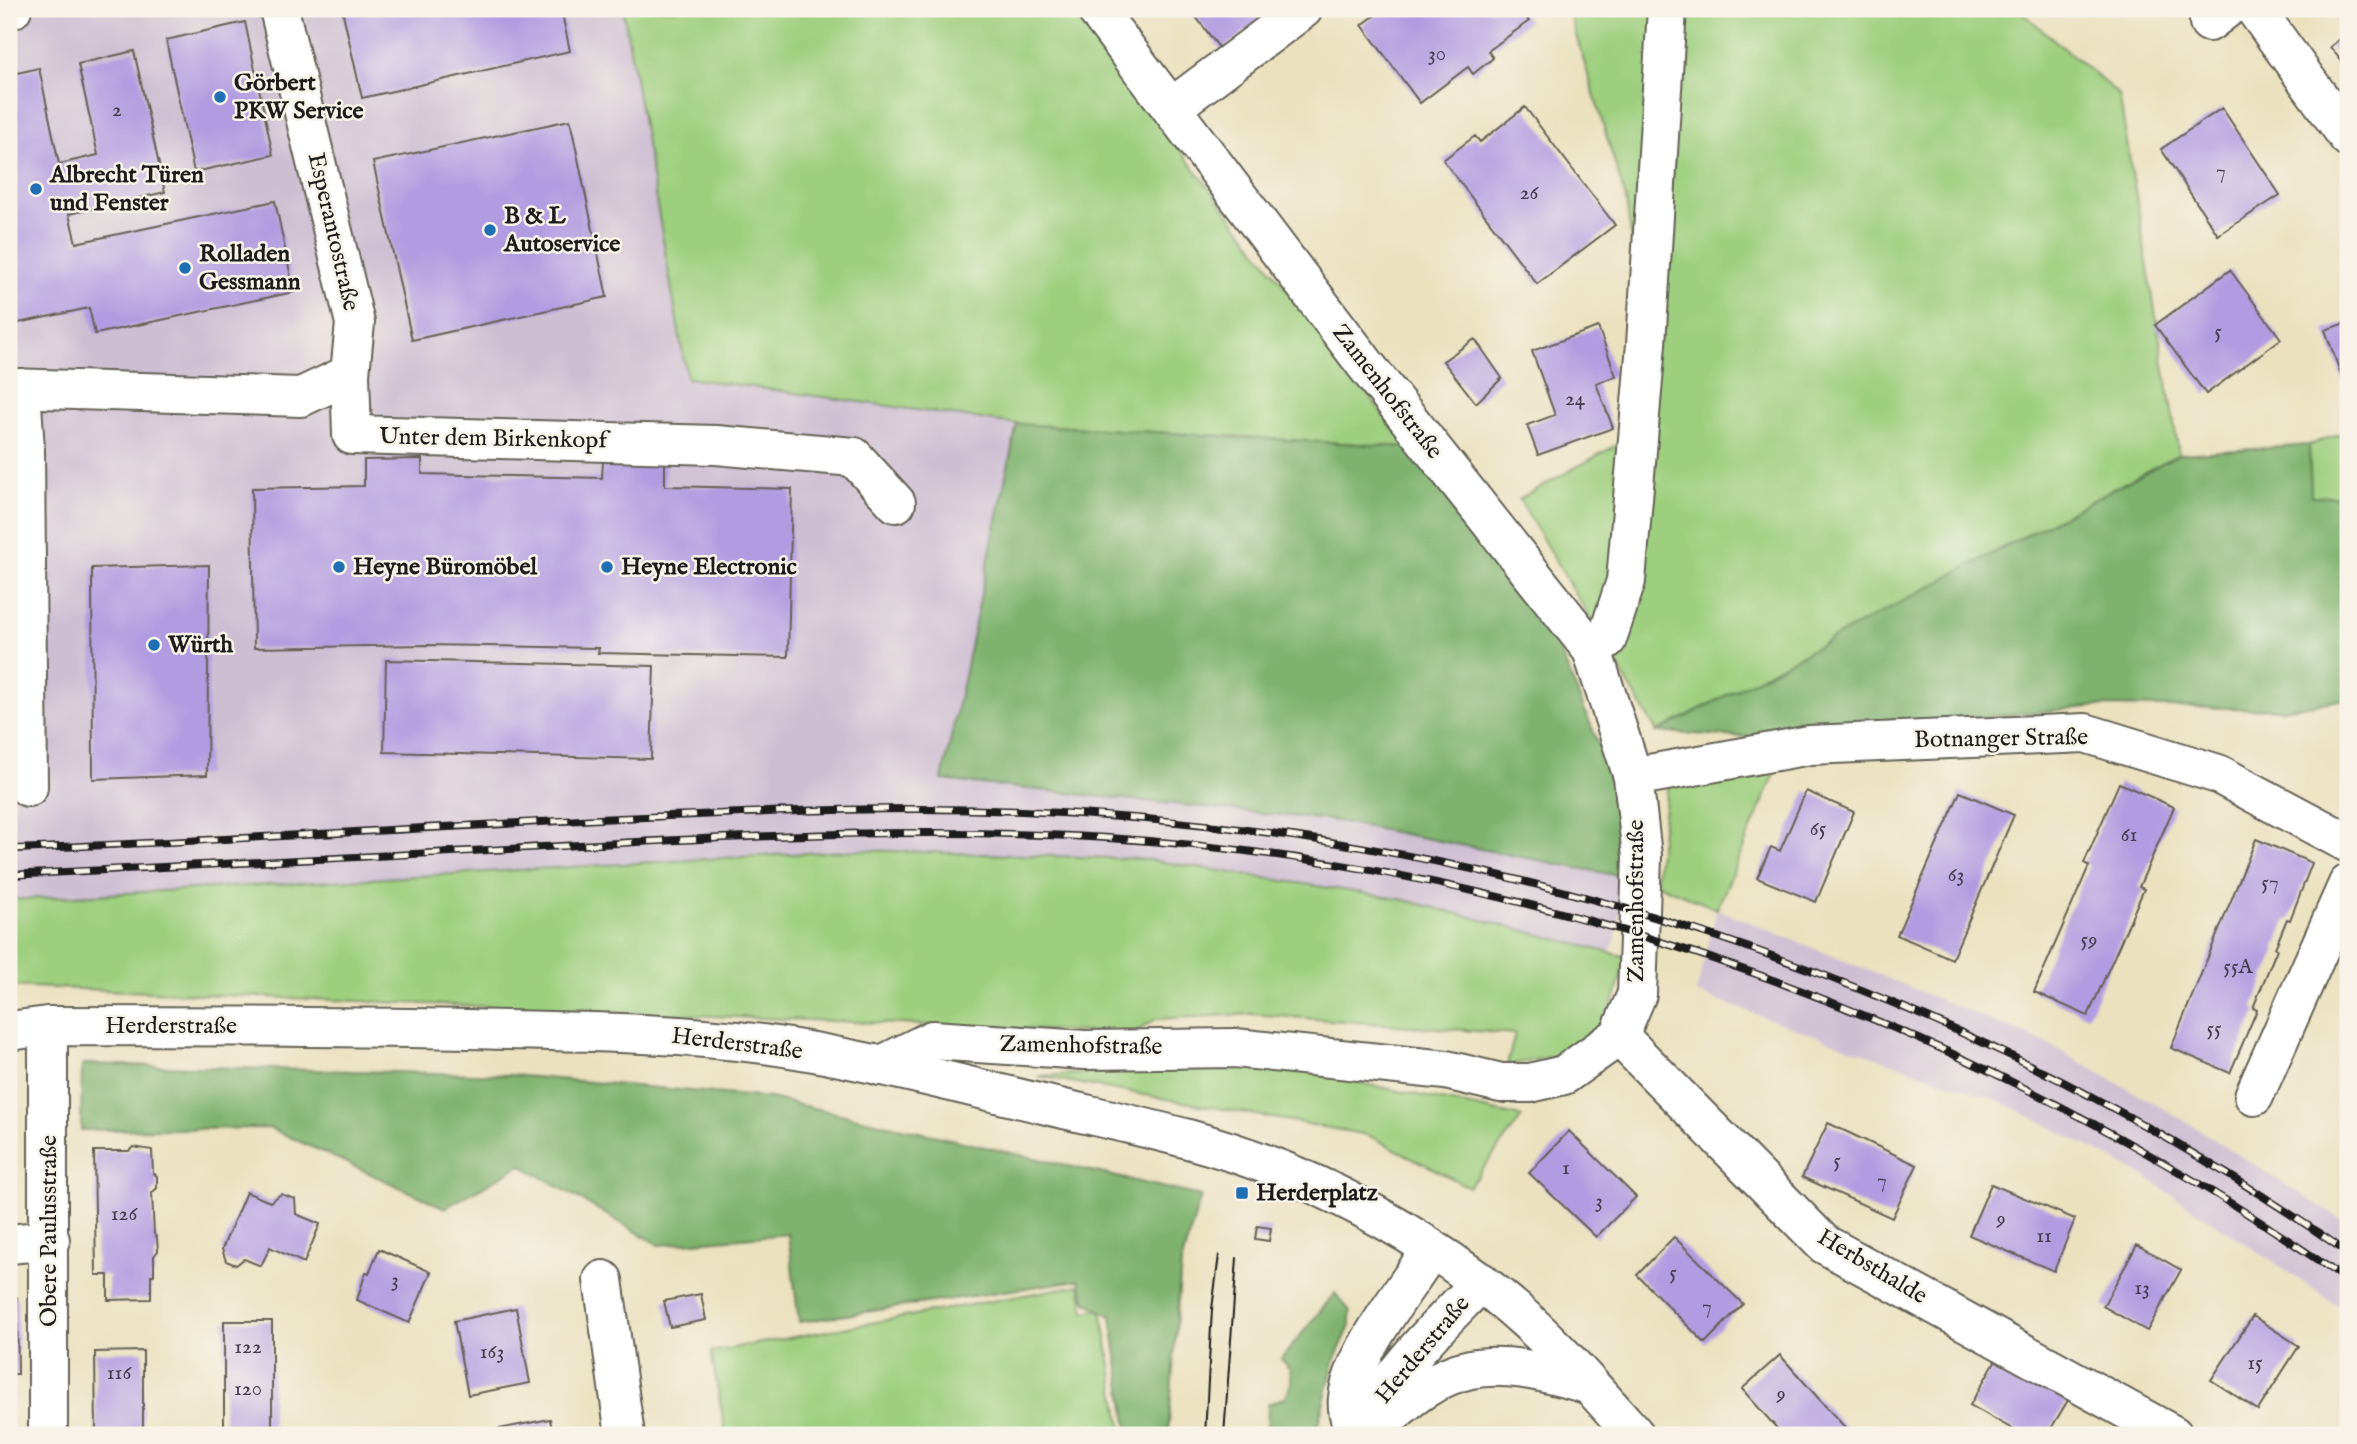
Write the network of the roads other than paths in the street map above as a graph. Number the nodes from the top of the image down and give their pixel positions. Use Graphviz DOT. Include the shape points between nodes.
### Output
graph roads {
  1 [pos="279,9"];
  2 [pos="1096,9"];
  3 [pos="1303,9"];
  4 [pos="1667,9"];
  5 [pos="2255,9"];
  6 [pos="1171,108"];
  7 [pos="2348,137"];
  8 [pos="350,374"];
  9 [pos="15,388"];
  10 [pos="17,451"];
  11 [pos="896,503"];
  12 [pos="1592,650"];
  13 [pos="1633,777"];
  14 [pos="28,787"];
  15 [pos="2348,843"];
  16 [pos="2348,884"];
  17 [pos="48,1026"];
  18 [pos="9,1031"];
  19 [pos="1619,1036"];
  20 [pos="880,1066"];
  21 [pos="2254,1096"];
  22 [pos="50,1240"];
  23 [pos="9,1244"];
  24 [pos="1431,1249"];
  25 [pos="603,1280"];
  26 [pos="1481,1282"];
  27 [pos="1590,1385"];
  28 [pos="48,1435"];
  29 [pos="625,1435"];
  30 [pos="1354,1435"];
  31 [pos="1360,1435"];
  32 [pos="1369,1435"];
  33 [pos="1635,1435"];
  34 [pos="2173,1435"];
  1 -- 8 [label="street, Esperantostraße" via="355,323"];
  2 -- 6 [label="street, Zamenhofstraße"];
  3 -- 6 [label="street"];
  4 -- 12 [label="street" via="1626,581 1607,639"];
  5 -- 7 [label="street"];
  6 -- 12 [label="street, Zamenhofstraße" via="1414,428"];
  8 -- 9 [label="street" via="301,397"];
  8 -- 11 [label="street, Unter dem Birkenkopf" via="352,435 716,445 854,457"];
  9 -- 10 [label="street"];
  10 -- 14 [label="street"];
  12 -- 13 [label="street, Zamenhofstraße"];
  13 -- 15 [label="street, Botnanger Straße" via="1810,745 2085,733 2218,775"];
  13 -- 19 [label="street, Zamenhofstraße" via="1642,856 1637,994"];
  16 -- 21 [label="street"];
  17 -- 18 [label="street, Herderstraße"];
  17 -- 20 [label="street, Herderstraße" via="646,1033 764,1044"];
  17 -- 22 [label="street, Obere Paulusstraße"];
  19 -- 20 [label="street, Zamenhofstraße" via="1564,1075 1530,1083 1235,1048 1085,1050 932,1040"];
  19 -- 34 [label="street, Herbsthalde" via="1824,1244"];
  20 -- 24 [label="street, Herderstraße" via="1189,1139 1328,1190"];
  22 -- 23 [label="street"];
  22 -- 28 [label="street, Obere Paulusstraße"];
  24 -- 26 [label="street, Herderstraße"];
  24 -- 30 [label="street, Herderstraße" via="1363,1354 1348,1398"];
  25 -- 29 [label="street"];
  26 -- 27 [label="street"];
  26 -- 31 [label="street, Herderstraße" via="1377,1401"];
  27 -- 32 [label="street" via="1528,1369 1492,1365 1458,1370 1435,1380"];
  27 -- 33 [label="street"];
}
